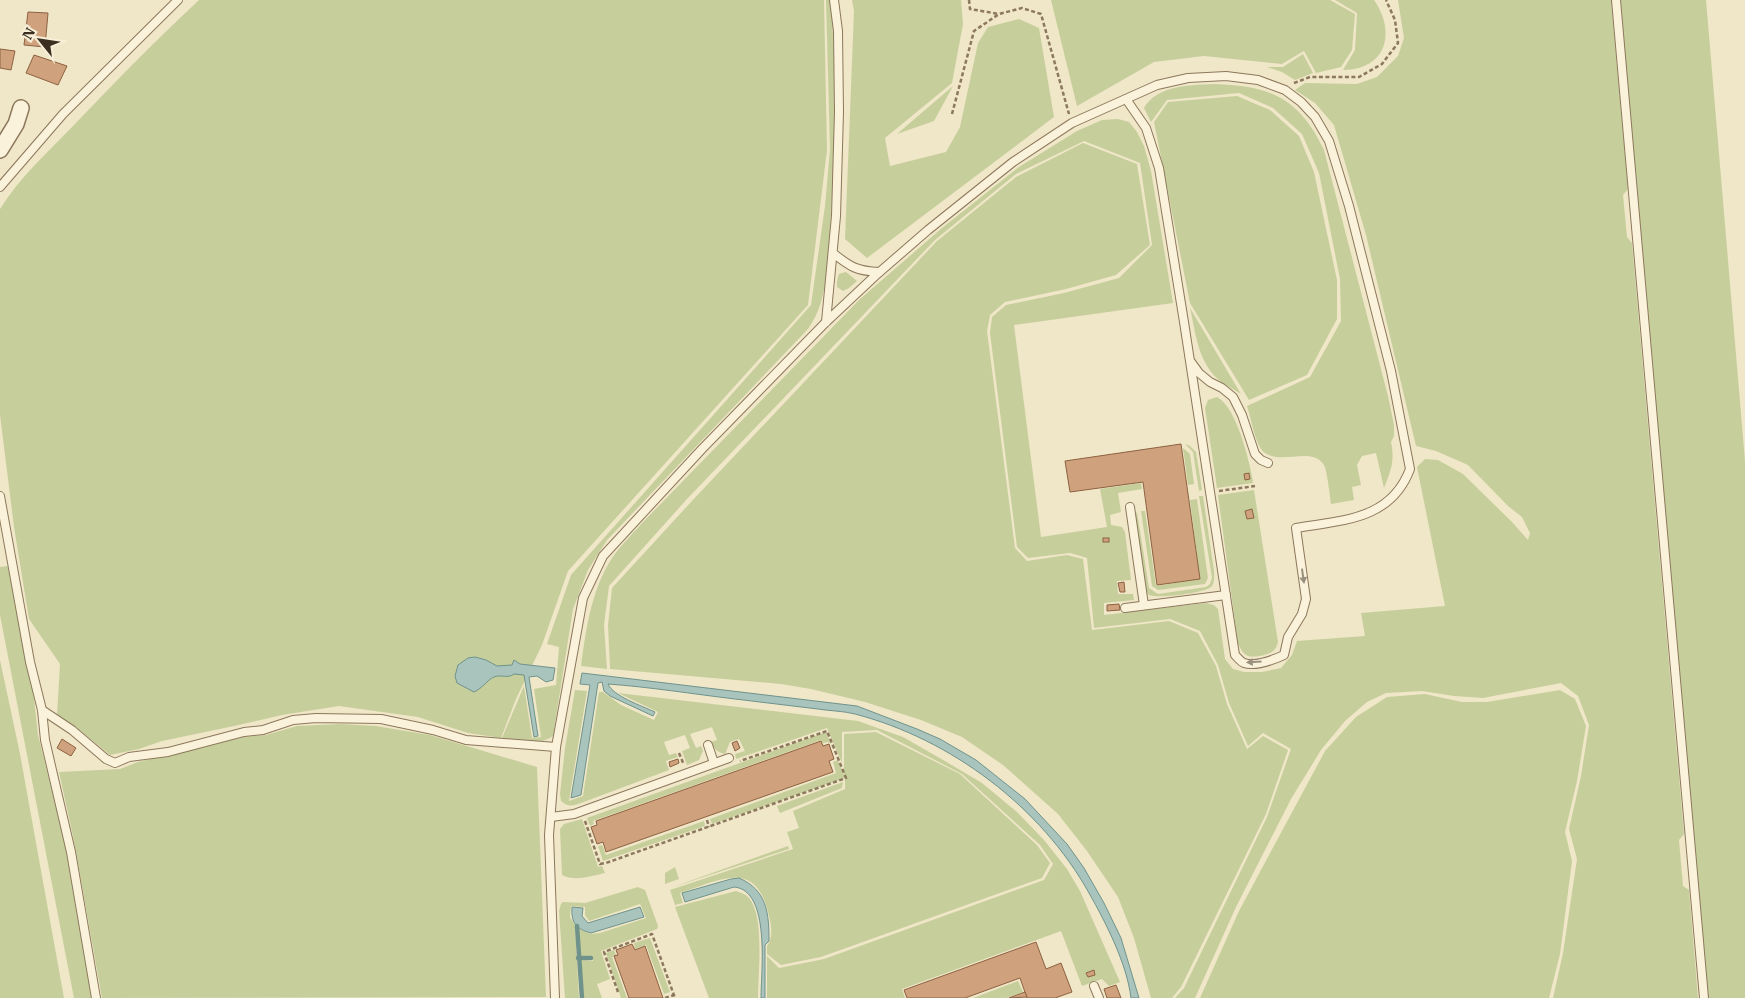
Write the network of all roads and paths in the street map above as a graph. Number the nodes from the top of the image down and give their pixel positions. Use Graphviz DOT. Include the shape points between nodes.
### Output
graph roads {
  1 [pos="178,0"];
  2 [pos="834,0"];
  3 [pos="969,0"];
  4 [pos="1387,0"];
  5 [pos="1616,0"];
  6 [pos="999,14"];
  7 [pos="1285,90"];
  8 [pos="1126,99"];
  9 [pos="21,108"];
  10 [pos="952,114"];
  11 [pos="1072,123"];
  12 [pos="0,150"];
  13 [pos="0,187"];
  14 [pos="833,253"];
  15 [pos="879,272"];
  16 [pos="826,322"];
  17 [pos="1190,360"];
  18 [pos="1268,462"];
  19 [pos="1255,486"];
  20 [pos="1217,491"];
  21 [pos="0,496"];
  22 [pos="1130,508"];
  23 [pos="1226,594"];
  24 [pos="1144,605"];
  25 [pos="1126,608"];
  26 [pos="42,710"];
  27 [pos="708,745"];
  28 [pos="556,747"];
  29 [pos="729,758"];
  30 [pos="740,761"];
  31 [pos="714,763"];
  32 [pos="582,811"];
  33 [pos="551,817"];
  34 [pos="706,820"];
  35 [pos="709,827"];
  36 [pos="1094,986"];
  37 [pos="618,992"];
  38 [pos="674,996"];
  39 [pos="96,998"];
  40 [pos="555,998"];
  41 [pos="665,998"];
  42 [pos="1099,998"];
  43 [pos="1704,998"];
  1 -- 13 [label="lane" via="63,114"];
  2 -- 14 [label="lane" via="838,31 839,112"];
  3 -- 6 [label="path" via="970,9"];
  4 -- 7 [label="path" via="1395,20 1398,44 1382,64 1359,77 1310,77 1293,83"];
  5 -- 43 [label="lane"];
  6 -- 10 [label="path" via="974,31"];
  6 -- 11 [label="path" via="1022,8 1041,14"];
  7 -- 8 [label="lane" via="1258,80 1226,76 1188,78 1157,85"];
  7 -- 23 [label="lane, one-way" via="1315,117 1329,140 1390,371 1410,469 1394,498 1374,511 1352,519 1296,528 1306,599 1302,614 1288,637 1284,655 1254,663 1244,663 1235,655"];
  8 -- 11 [label="lane"];
  8 -- 17 [label="lane" via="1146,128 1159,168"];
  9 -- 12 [label="street" via="16,124"];
  11 -- 15 [label="lane" via="1013,162"];
  14 -- 15 [label="lane" via="845,264 862,271"];
  14 -- 16 [label="lane"];
  15 -- 16 [label="lane"];
  16 -- 28 [label="lane" via="603,556 583,598"];
  17 -- 18 [label="lane" via="1210,382 1233,397 1255,454"];
  17 -- 23 [label="lane"];
  19 -- 20 [label="path"];
  21 -- 26 [label="lane" via="30,662"];
  22 -- 24 [label="lane"];
  23 -- 24 [label="lane"];
  24 -- 25 [label="lane"];
  26 -- 28 [label="lane" via="115,763 129,757 168,752 294,720 316,718 381,719 466,740"];
  26 -- 39 [label="lane" via="45,740 73,861"];
  27 -- 31 [label="lane"];
  28 -- 33 [label="lane"];
  29 -- 31 [label="lane"];
  30 -- 35 [label="path" via="827,731 846,778"];
  31 -- 32 [label="lane"];
  32 -- 33 [label="lane"];
  32 -- 35 [label="path" via="600,864"];
  33 -- 40 [label="lane"];
  34 -- 35 [label="path"];
  36 -- 42 [label="lane"];
  37 -- 38 [label="path" via="604,952 652,934"];
  38 -- 41 [label="path"];
}
